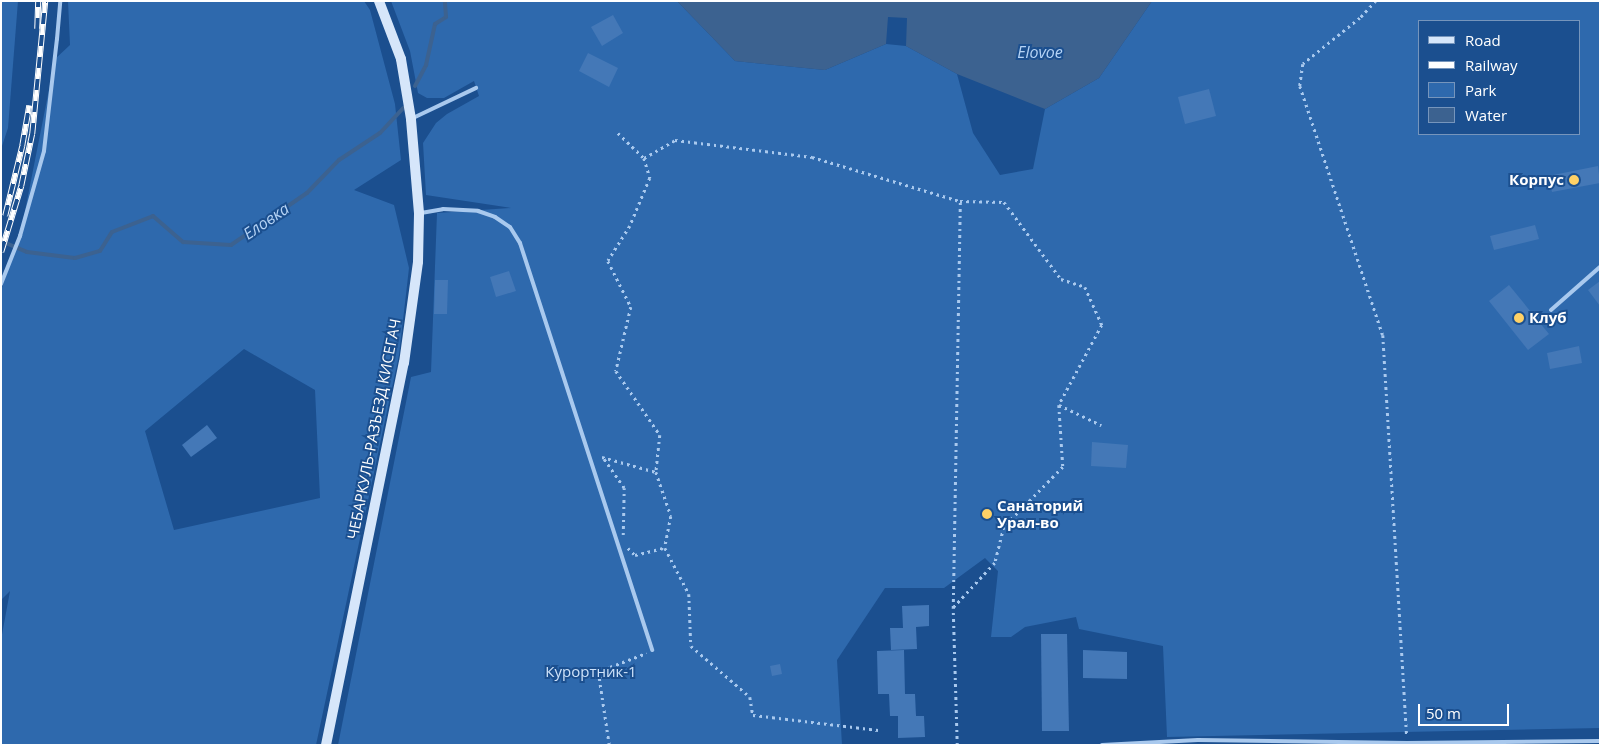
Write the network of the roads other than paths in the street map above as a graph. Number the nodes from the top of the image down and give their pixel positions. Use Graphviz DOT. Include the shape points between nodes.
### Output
graph roads {
  1 [pos="60,1"];
  2 [pos="379,1"];
  3 [pos="476,88"];
  4 [pos="411,119"];
  5 [pos="419,213"];
  6 [pos="1600,267"];
  7 [pos="1,284"];
  8 [pos="1551,310"];
  9 [pos="652,650"];
  10 [pos="1600,740"];
  11 [pos="326,745"];
  12 [pos="1102,745"];
  1 -- 7 [label="lane" via="44,151 20,236"];
  2 -- 4 [label="street, ЧЕБАРКУЛЬ-РАЗЪЕЗД КИСЕГАЧ" via="400,59"];
  3 -- 4 [label="lane"];
  4 -- 5 [label="street, ЧЕБАРКУЛЬ-РАЗЪЕЗД КИСЕГАЧ"];
  5 -- 9 [label="lane" via="443,209 495,217 510,227 520,243"];
  5 -- 11 [label="street, ЧЕБАРКУЛЬ-РАЗЪЕЗД КИСЕГАЧ" via="418,262 404,363"];
  6 -- 8 [label="lane"];
  10 -- 12 [label="lane" via="1407,743 1198,740"];
}
